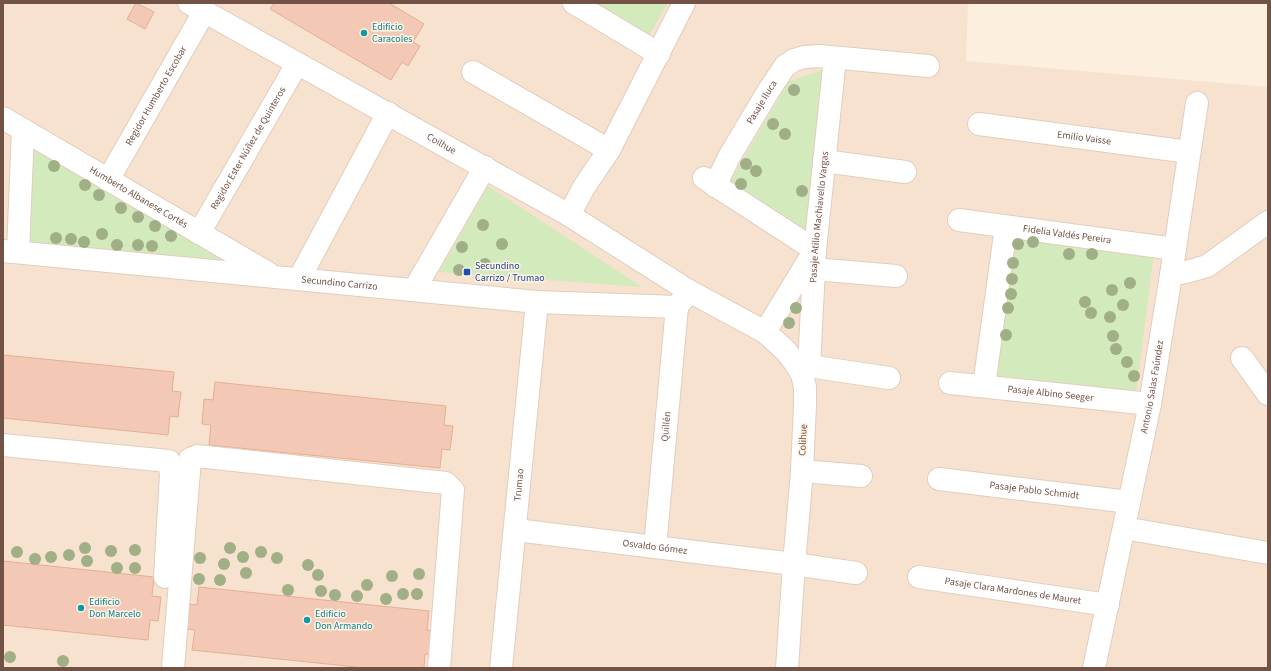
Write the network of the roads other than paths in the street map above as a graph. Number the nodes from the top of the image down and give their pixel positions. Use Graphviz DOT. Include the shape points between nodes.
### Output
graph roads {
  1 [pos="574,3"];
  2 [pos="684,3"];
  3 [pos="196,7"];
  4 [pos="659,54"];
  5 [pos="836,58"];
  6 [pos="298,64"];
  7 [pos="928,66"];
  8 [pos="473,72"];
  9 [pos="1196,103"];
  10 [pos="388,113"];
  11 [pos="3,118"];
  12 [pos="979,124"];
  13 [pos="24,130"];
  14 [pos="609,150"];
  15 [pos="1189,152"];
  16 [pos="824,161"];
  17 [pos="485,167"];
  18 [pos="905,172"];
  19 [pos="108,180"];
  20 [pos="569,215"];
  21 [pos="959,220"];
  22 [pos="1268,222"];
  23 [pos="1006,227"];
  24 [pos="199,233"];
  25 [pos="1175,249"];
  26 [pos="11,252"];
  27 [pos="814,260"];
  28 [pos="1171,275"];
  29 [pos="896,276"];
  30 [pos="274,277"];
  31 [pos="299,279"];
  32 [pos="414,290"];
  33 [pos="683,299"];
  34 [pos="537,302"];
  35 [pos="765,332"];
  36 [pos="1242,358"];
  37 [pos="806,370"];
  38 [pos="888,378"];
  39 [pos="950,383"];
  40 [pos="984,386"];
  41 [pos="1268,394"];
  42 [pos="1150,404"];
  43 [pos="3,446"];
  44 [pos="802,471"];
  45 [pos="862,476"];
  46 [pos="939,479"];
  47 [pos="1129,502"];
  48 [pos="1124,528"];
  49 [pos="516,530"];
  50 [pos="655,547"];
  51 [pos="1268,553"];
  52 [pos="794,564"];
  53 [pos="856,572"];
  54 [pos="919,577"];
  55 [pos="1108,605"];
  56 [pos="160,668"];
  57 [pos="173,668"];
  58 [pos="439,668"];
  59 [pos="501,668"];
  60 [pos="787,668"];
  61 [pos="1094,668"];
  1 -- 4 [label="street"];
  2 -- 4 [label="street"];
  3 -- 6 [label="street, Coilhue"];
  3 -- 19 [label="street, Regidor Humberto Escobar"];
  4 -- 14 [label="street"];
  5 -- 7 [label="street, Pasaje Iluca"];
  5 -- 16 [label="street, Pasaje Atilio Machiavello Vargas"];
  5 -- 27 [label="street, Pasaje Iluca" via="804,58 794,60 785,66 729,157 709,182"];
  6 -- 10 [label="street, Coilhue"];
  6 -- 24 [label="street, Regidor Ester Núñez de Quinteros"];
  8 -- 14 [label="street"];
  9 -- 15 [label="street, Antonio Salas Faúndez"];
  10 -- 17 [label="street, Coilhue"];
  10 -- 31 [label="street"];
  11 -- 13 [label="street, Humberto Albanese Cortés"];
  12 -- 15 [label="street, Emilio Vaisse"];
  13 -- 19 [label="street, Humberto Albanese Cortés"];
  13 -- 26 [label="street"];
  14 -- 20 [label="street"];
  15 -- 25 [label="street, Antonio Salas Faúndez"];
  16 -- 18 [label="street"];
  16 -- 27 [label="street, Pasaje Atilio Machiavello Vargas"];
  17 -- 20 [label="street, Coilhue"];
  17 -- 32 [label="street"];
  19 -- 24 [label="street, Humberto Albanese Cortés"];
  20 -- 33 [label="street, Coilhue"];
  21 -- 23 [label="street, Fidelia Valdés Pereira"];
  22 -- 28 [label="street" via="1207,266"];
  23 -- 25 [label="street, Fidelia Valdés Pereira"];
  23 -- 40 [label="street"];
  24 -- 30 [label="street, Humberto Albanese Cortés"];
  25 -- 28 [label="street, Antonio Salas Faúndez"];
  26 -- 30 [label="street, Secundino Carrizo"];
  27 -- 29 [label="street"];
  27 -- 35 [label="street"];
  27 -- 37 [label="street, Pasaje Atilio Machiavello Vargas"];
  28 -- 42 [label="street, Antonio Salas Faúndez"];
  30 -- 31 [label="street, Secundino Carrizo"];
  31 -- 32 [label="street, Secundino Carrizo"];
  32 -- 34 [label="street, Secundino Carrizo"];
  33 -- 34 [label="street, Secundino Carrizo"];
  33 -- 35 [label="street, Colihue"];
  33 -- 50 [label="street, Quillén"];
  34 -- 49 [label="street, Trumao"];
  35 -- 37 [label="street, Colihue" via="795,363"];
  36 -- 41 [label="street"];
  37 -- 38 [label="street"];
  37 -- 44 [label="street, Colihue"];
  39 -- 40 [label="street, Pasaje Albino Seeger"];
  40 -- 42 [label="street, Pasaje Albino Seeger"];
  42 -- 47 [label="street, Antonio Salas Faúndez"];
  43 -- 56 [label="street" via="169,461 171,475"];
  44 -- 45 [label="street"];
  44 -- 52 [label="street, Colihue"];
  46 -- 47 [label="street, Pasaje Pablo Schmidt"];
  47 -- 48 [label="street, Antonio Salas Faúndez"];
  48 -- 51 [label="street"];
  48 -- 55 [label="street, Antonio Salas Faúndez"];
  49 -- 50 [label="street, Osvaldo Gómez"];
  49 -- 59 [label="street, Trumao"];
  50 -- 52 [label="street, Osvaldo Gómez"];
  52 -- 53 [label="street, Osvaldo Gómez"];
  52 -- 60 [label="street, Colihue"];
  54 -- 55 [label="street, Pasaje Clara Mardones de Mauret"];
  55 -- 61 [label="street, Antonio Salas Faúndez"];
  57 -- 58 [label="street" via="190,459 197,456 446,483 453,490"];
}
